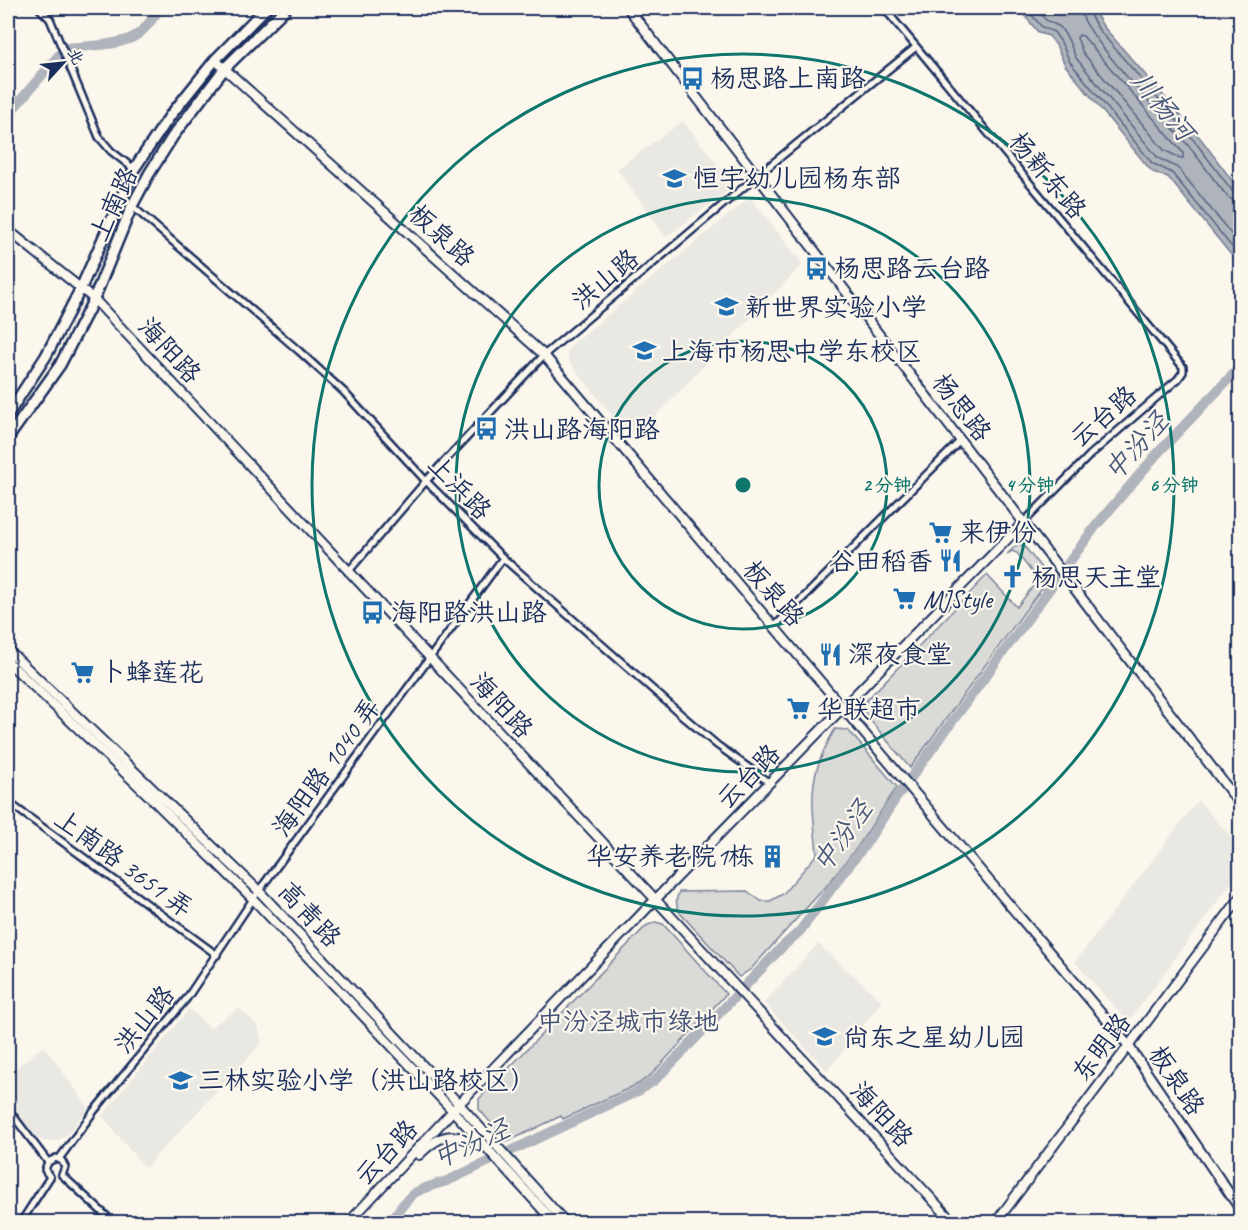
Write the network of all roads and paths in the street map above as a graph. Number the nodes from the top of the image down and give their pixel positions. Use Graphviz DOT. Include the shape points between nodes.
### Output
graph roads {
  1 [pos="39,8"];
  2 [pos="266,8"];
  3 [pos="286,8"];
  4 [pos="628,8"];
  5 [pos="884,8"];
  6 [pos="916,46"];
  7 [pos="215,60"];
  8 [pos="225,69"];
  9 [pos="134,169"];
  10 [pos="757,176"];
  11 [pos="132,206"];
  12 [pos="8,230"];
  13 [pos="81,288"];
  14 [pos="94,299"];
  15 [pos="544,355"];
  16 [pos="1183,367"];
  17 [pos="8,414"];
  18 [pos="8,438"];
  19 [pos="961,440"];
  20 [pos="426,481"];
  21 [pos="1024,522"];
  22 [pos="503,558"];
  23 [pos="348,572"];
  24 [pos="775,626"];
  25 [pos="8,650"];
  26 [pos="430,658"];
  27 [pos="8,662"];
  28 [pos="843,707"];
  29 [pos="770,783"];
  30 [pos="8,802"];
  31 [pos="1240,804"];
  32 [pos="259,891"];
  33 [pos="1240,898"];
  34 [pos="253,899"];
  35 [pos="654,901"];
  36 [pos="217,955"];
  37 [pos="1128,1045"];
  38 [pos="459,1104"];
  39 [pos="8,1109"];
  40 [pos="453,1111"];
  41 [pos="488,1149"];
  42 [pos="59,1160"];
  43 [pos="407,1161"];
  44 [pos="48,1162"];
  45 [pos="509,1166"];
  46 [pos="62,1175"];
  47 [pos="50,1177"];
  48 [pos="1240,1209"];
  49 [pos="21,1222"];
  50 [pos="113,1222"];
  51 [pos="351,1222"];
  52 [pos="554,1222"];
  53 [pos="565,1222"];
  54 [pos="953,1222"];
  55 [pos="996,1222"];
  1 -- 9 [label="street" via="50,19 99,137"];
  2 -- 7 [label="main road, 上南路"];
  3 -- 8 [label="main road, 上南路"];
  4 -- 10 [label="street, 杨思路"];
  5 -- 6 [label="street, 杨新东路"];
  6 -- 10 [label="street, 洪山路"];
  6 -- 16 [label="street, 杨新东路"];
  7 -- 8 [label="street, 板泉路"];
  7 -- 9 [label="main road, 上南路"];
  8 -- 11 [label="main road, 上南路" via="173,136"];
  8 -- 15 [label="street, 板泉路"];
  9 -- 13 [label="main road, 上南路"];
  10 -- 15 [label="street, 洪山路"];
  10 -- 19 [label="street, 杨思路"];
  11 -- 14 [label="main road, 上南路"];
  11 -- 20 [label="street, 上浜路" via="336,385"];
  12 -- 13 [label="street, 海阳路"];
  13 -- 14 [label="street, 海阳路"];
  13 -- 17 [label="main road, 上南路" via="46,356"];
  14 -- 18 [label="main road, 上南路" via="60,365"];
  14 -- 23 [label="street, 海阳路"];
  15 -- 20 [label="street, 洪山路"];
  15 -- 24 [label="street, 板泉路"];
  16 -- 21 [label="street, 云台路" via="1181,376 1090,455"];
  19 -- 21 [label="street, 杨思路"];
  19 -- 24 [label="street"];
  20 -- 22 [label="street, 上浜路"];
  20 -- 23 [label="street, 洪山路"];
  21 -- 28 [label="street, 云台路"];
  21 -- 31 [label="street, 杨思路"];
  22 -- 26 [label="street, 海阳路 1040 弄"];
  22 -- 29 [label="street, 上浜路" via="717,745"];
  23 -- 26 [label="street, 海阳路"];
  24 -- 28 [label="street, 板泉路"];
  25 -- 32 [label="street, 高青路"];
  26 -- 32 [label="street, 海阳路 1040 弄"];
  26 -- 35 [label="street, 海阳路"];
  27 -- 34 [label="street, 高青路"];
  28 -- 29 [label="street, 云台路"];
  28 -- 37 [label="street, 板泉路"];
  29 -- 35 [label="street, 云台路"];
  30 -- 36 [label="street, 上南路 3651 弄"];
  32 -- 34 [label="street, 海阳路 1040 弄"];
  32 -- 38 [label="street, 高青路"];
  33 -- 37 [label="street, 东明路"];
  34 -- 36 [label="street, 洪山路"];
  34 -- 40 [label="street, 高青路"];
  35 -- 38 [label="street, 云台路"];
  35 -- 54 [label="street, 海阳路"];
  36 -- 42 [label="street, 洪山路"];
  37 -- 48 [label="street, 板泉路"];
  37 -- 55 [label="street, 东明路"];
  38 -- 40 [label="street, 云台路"];
  38 -- 45 [label="street, 高青路" via="498,1146"];
  39 -- 44 [label="street"];
  40 -- 41 [label="street, 高青路"];
  40 -- 43 [label="street, 云台路"];
  41 -- 43 [label="street" via="462,1137 440,1137"];
  41 -- 45 [label="street, 高青路"];
  42 -- 44 [label="street"];
  42 -- 46 [label="street" via="65,1167"];
  43 -- 51 [label="street, 云台路"];
  44 -- 47 [label="street" via="45,1170"];
  45 -- 52 [label="street, 高青路"];
  45 -- 53 [label="street, 高青路"];
  46 -- 47 [label="street"];
  46 -- 50 [label="street"];
  47 -- 49 [label="street"];
}
